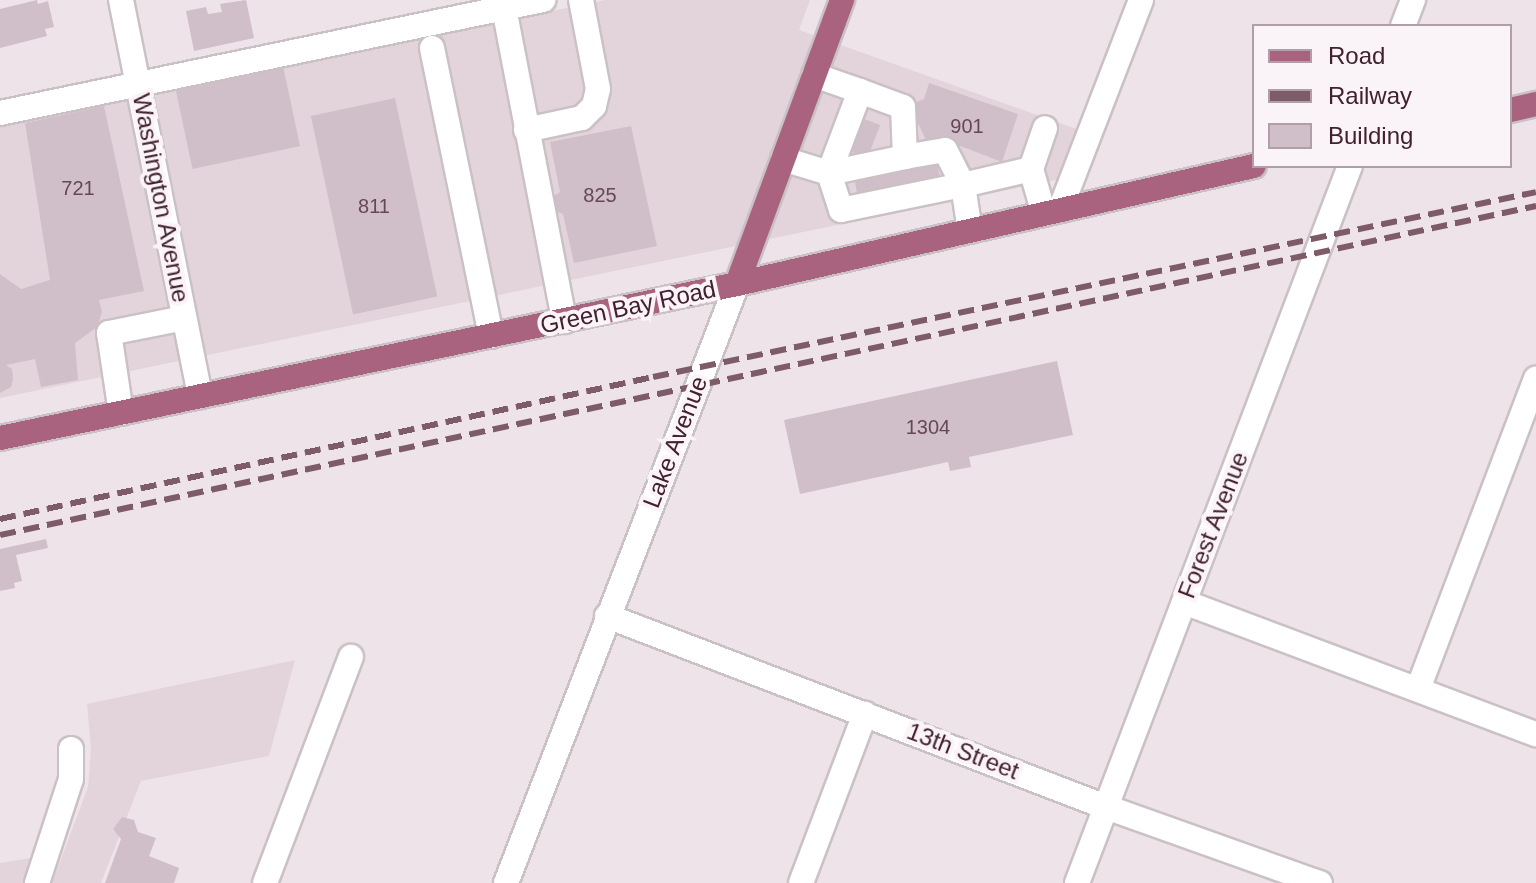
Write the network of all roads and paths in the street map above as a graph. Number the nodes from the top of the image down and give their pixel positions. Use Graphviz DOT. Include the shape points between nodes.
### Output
graph roads {
  1 [pos="121,0"];
  2 [pos="543,0"];
  3 [pos="581,0"];
  4 [pos="842,0"];
  5 [pos="1141,0"];
  6 [pos="1413,0"];
  7 [pos="504,8"];
  8 [pos="1404,24"];
  9 [pos="432,48"];
  10 [pos="814,75"];
  11 [pos="138,84"];
  12 [pos="860,91"];
  13 [pos="1536,104"];
  14 [pos="1512,110"];
  15 [pos="0,113"];
  16 [pos="1045,128"];
  17 [pos="526,130"];
  18 [pos="905,157"];
  19 [pos="783,159"];
  20 [pos="1252,166"];
  21 [pos="1349,168"];
  22 [pos="1031,169"];
  23 [pos="829,173"];
  24 [pos="963,185"];
  25 [pos="1052,212"];
  26 [pos="970,231"];
  27 [pos="737,284"];
  28 [pos="184,318"];
  29 [pos="564,321"];
  30 [pos="491,336"];
  31 [pos="1536,379"];
  32 [pos="200,396"];
  33 [pos="121,413"];
  34 [pos="0,438"];
  35 [pos="1184,602"];
  36 [pos="607,616"];
  37 [pos="351,657"];
  38 [pos="1418,689"];
  39 [pos="865,714"];
  40 [pos="1536,734"];
  41 [pos="71,749"];
  42 [pos="1106,807"];
  43 [pos="37,883"];
  44 [pos="265,883"];
  45 [pos="506,883"];
  46 [pos="801,883"];
  47 [pos="1077,883"];
  48 [pos="1320,883"];
  1 -- 11 [label="street, Washington Avenue"];
  2 -- 7 [label="street"];
  3 -- 17 [label="street" via="598,89 594,106 582,118"];
  4 -- 10 [label="main road, Lake Avenue"];
  5 -- 25 [label="street"];
  6 -- 8 [label="street"];
  7 -- 11 [label="street"];
  7 -- 17 [label="street"];
  9 -- 30 [label="street"];
  10 -- 12 [label="street"];
  10 -- 19 [label="main road, Lake Avenue"];
  11 -- 15 [label="street"];
  11 -- 28 [label="street, Washington Avenue"];
  12 -- 18 [label="street" via="903,107"];
  12 -- 23 [label="street"];
  13 -- 14 [label="main road"];
  16 -- 22 [label="street"];
  17 -- 29 [label="street"];
  18 -- 23 [label="street"];
  18 -- 24 [label="street" via="945,150"];
  19 -- 23 [label="street"];
  19 -- 27 [label="main road, Lake Avenue"];
  20 -- 25 [label="main road, Green Bay Road"];
  21 -- 35 [label="street, Forest Avenue"];
  22 -- 24 [label="street"];
  22 -- 25 [label="street"];
  23 -- 24 [label="street" via="841,210"];
  24 -- 26 [label="street"];
  25 -- 26 [label="main road, Green Bay Road"];
  26 -- 27 [label="main road, Green Bay Road"];
  27 -- 29 [label="main road, Green Bay Road"];
  27 -- 36 [label="street, Lake Avenue"];
  28 -- 32 [label="street, Washington Avenue"];
  28 -- 33 [label="street" via="109,333"];
  29 -- 30 [label="main road, Green Bay Road"];
  30 -- 32 [label="main road, Green Bay Road"];
  31 -- 38 [label="street"];
  32 -- 33 [label="main road, Green Bay Road"];
  33 -- 34 [label="main road, Green Bay Road"];
  35 -- 38 [label="street"];
  35 -- 42 [label="street, Forest Avenue"];
  36 -- 39 [label="street, 13th Street"];
  36 -- 45 [label="street, Lake Avenue"];
  37 -- 44 [label="street"];
  38 -- 40 [label="street"];
  39 -- 42 [label="street, 13th Street"];
  39 -- 46 [label="street"];
  41 -- 43 [label="street" via="71,779"];
  42 -- 47 [label="street, Forest Avenue"];
  42 -- 48 [label="street, 13th Street"];
}
